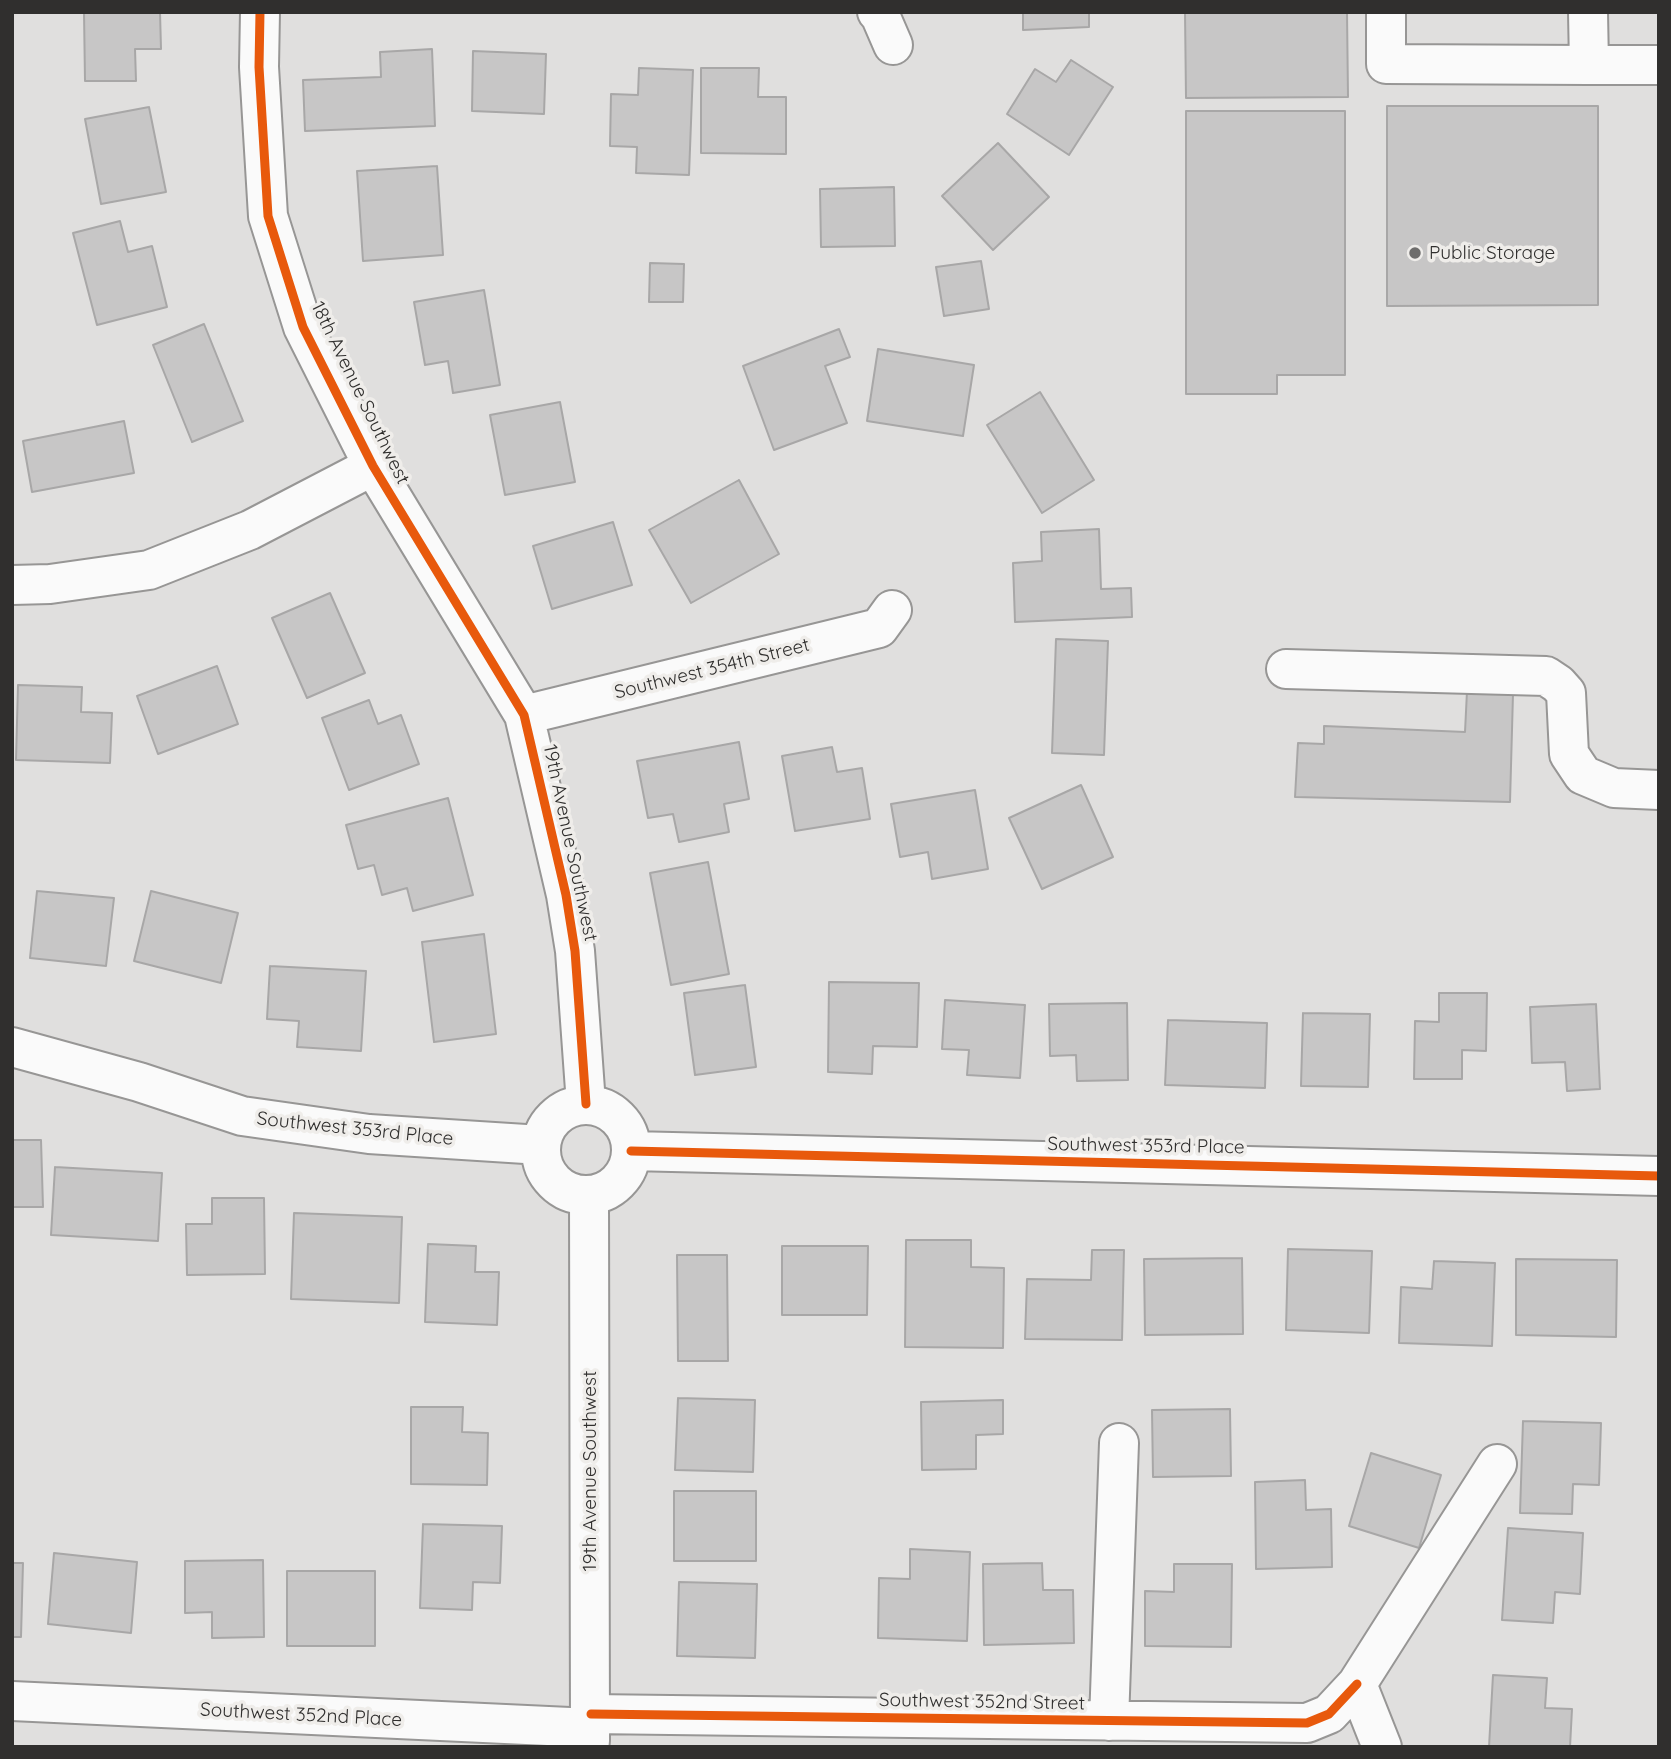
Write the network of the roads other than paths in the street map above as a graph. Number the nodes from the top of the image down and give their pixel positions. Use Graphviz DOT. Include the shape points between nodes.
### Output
graph roads {
  1 [pos="260,12"];
  2 [pos="1385,12"];
  3 [pos="1588,12"];
  4 [pos="1589,65"];
  5 [pos="1659,65"];
  6 [pos="373,466"];
  7 [pos="12,585"];
  8 [pos="891,610"];
  9 [pos="1286,669"];
  10 [pos="524,715"];
  11 [pos="1659,790"];
  12 [pos="12,1047"];
  13 [pos="586,1104"];
  14 [pos="541,1146"];
  15 [pos="631,1151"];
  16 [pos="1659,1176"];
  17 [pos="589,1195"];
  18 [pos="1119,1443"];
  19 [pos="1497,1464"];
  20 [pos="1357,1684"];
  21 [pos="12,1701"];
  22 [pos="1109,1721"];
  23 [pos="591,1730"];
  24 [pos="1382,1747"];
  1 -- 6 [label="street, 18th Avenue Southwest" via="268,216 303,327"];
  2 -- 4 [label="street" via="1386,64"];
  3 -- 4 [label="street"];
  4 -- 5 [label="street"];
  6 -- 7 [label="street" via="250,530 149,570"];
  6 -- 10 [label="street, 18th Avenue Southwest"];
  8 -- 10 [label="street, Southwest 354th Street" via="879,628"];
  9 -- 11 [label="street" via="1546,676 1566,693 1569,754 1583,775 1614,789"];
  10 -- 13 [label="street, 19th Avenue Southwest" via="575,951"];
  12 -- 14 [label="street, Southwest 353rd Place" via="242,1116 369,1134"];
  13 -- 14 [label="street" via="570,1107 554,1118"];
  13 -- 15 [label="street" via="610,1112 623,1124"];
  14 -- 17 [label="street" via="546,1170 555,1181 570,1192"];
  15 -- 16 [label="street, Southwest 353rd Place"];
  15 -- 17 [label="street" via="620,1182"];
  17 -- 23 [label="street, 19th Avenue Southwest"];
  18 -- 22 [label="street"];
  19 -- 20 [label="street, Southwest 352nd Street"];
  20 -- 22 [label="street, Southwest 352nd Street" via="1329,1714 1307,1723"];
  20 -- 24 [label="street"];
  21 -- 23 [label="street, Southwest 352nd Place"];
  22 -- 23 [label="street, Southwest 352nd Street"];
}
